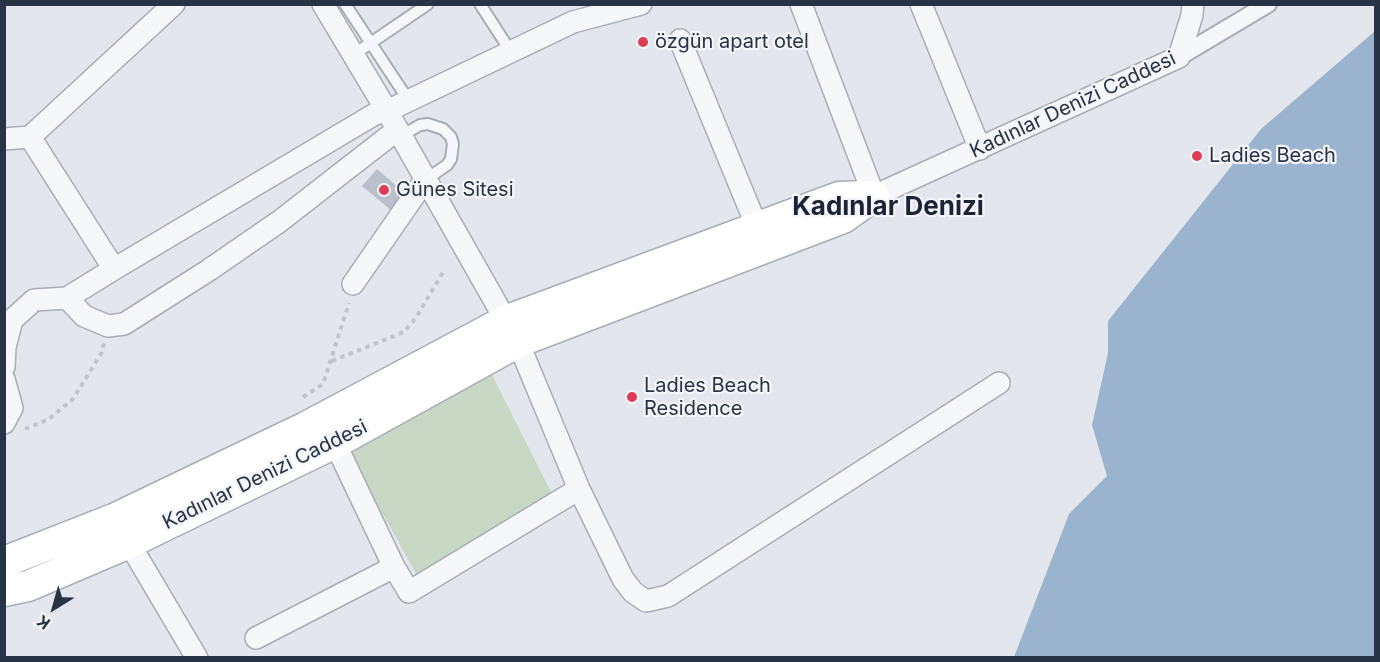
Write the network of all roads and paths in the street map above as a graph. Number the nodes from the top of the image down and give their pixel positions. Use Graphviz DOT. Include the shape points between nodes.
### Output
graph roads {
  1 [pos="174,4"];
  2 [pos="323,4"];
  3 [pos="345,4"];
  4 [pos="428,4"];
  5 [pos="480,4"];
  6 [pos="801,4"];
  7 [pos="921,4"];
  8 [pos="1193,4"];
  9 [pos="1268,4"];
  10 [pos="634,5"];
  11 [pos="680,40"];
  12 [pos="371,42"];
  13 [pos="511,52"];
  14 [pos="353,55"];
  15 [pos="1179,57"];
  16 [pos="409,100"];
  17 [pos="387,111"];
  18 [pos="399,133"];
  19 [pos="30,137"];
  20 [pos="4,139"];
  21 [pos="980,149"];
  22 [pos="425,180"];
  23 [pos="874,196"];
  24 [pos="757,227"];
  25 [pos="114,269"];
  26 [pos="445,269"];
  27 [pos="353,284"];
  28 [pos="68,298"];
  29 [pos="108,326"];
  30 [pos="511,332"];
  31 [pos="332,362"];
  32 [pos="4,367"];
  33 [pos="4,379"];
  34 [pos="999,382"];
  35 [pos="300,399"];
  36 [pos="12,427"];
  37 [pos="335,443"];
  38 [pos="579,489"];
  39 [pos="129,543"];
  40 [pos="4,562"];
  41 [pos="394,567"];
  42 [pos="4,591"];
  43 [pos="256,638"];
  44 [pos="196,657"];
  1 -- 19 [label="street"];
  2 -- 14 [label="street"];
  3 -- 12 [label="lane"];
  4 -- 12 [label="lane"];
  5 -- 13 [label="lane"];
  6 -- 23 [label="street"];
  7 -- 21 [label="street"];
  8 -- 15 [label="street"];
  9 -- 15 [label="street, Kadınlar Denizi Caddesi"];
  10 -- 13 [label="street" via="573,22"];
  11 -- 24 [label="street"];
  12 -- 14 [label="lane"];
  12 -- 16 [label="lane"];
  13 -- 16 [label="street"];
  14 -- 17 [label="street"];
  15 -- 21 [label="street, Kadınlar Denizi Caddesi"];
  16 -- 17 [label="street"];
  17 -- 18 [label="street"];
  17 -- 25 [label="street" via="375,114"];
  18 -- 22 [label="street"];
  18 -- 22 [label="lane" via="428,124 451,137 451,159"];
  18 -- 29 [label="street" via="209,270 124,324"];
  19 -- 20 [label="street"];
  19 -- 25 [label="street"];
  21 -- 23 [label="street, Kadınlar Denizi Caddesi"];
  22 -- 27 [label="street"];
  22 -- 30 [label="street"];
  23 -- 24 [label="main road" via="839,197"];
  23 -- 30 [label="main road" via="843,218"];
  24 -- 30 [label="main road"];
  25 -- 28 [label="street"];
  26 -- 31 [label="path" via="404,332"];
  27 -- 31 [label="path"];
  28 -- 29 [label="street" via="84,316"];
  28 -- 32 [label="street" via="34,300 12,320"];
  29 -- 36 [label="path" via="101,354 73,399 49,419"];
  30 -- 37 [label="main road, Kadınlar Denizi Caddesi"];
  30 -- 38 [label="street"];
  30 -- 40 [label="main road, Kadınlar Denizi Caddesi" via="116,518"];
  31 -- 35 [label="path" via="323,384"];
  33 -- 36 [label="street" via="12,408"];
  34 -- 38 [label="street" via="668,596 646,601 633,592"];
  37 -- 39 [label="main road, Kadınlar Denizi Caddesi"];
  37 -- 41 [label="street"];
  38 -- 41 [label="street" via="409,592"];
  39 -- 42 [label="main road, Kadınlar Denizi Caddesi" via="28,586"];
  39 -- 44 [label="street"];
  41 -- 43 [label="street"];
}
